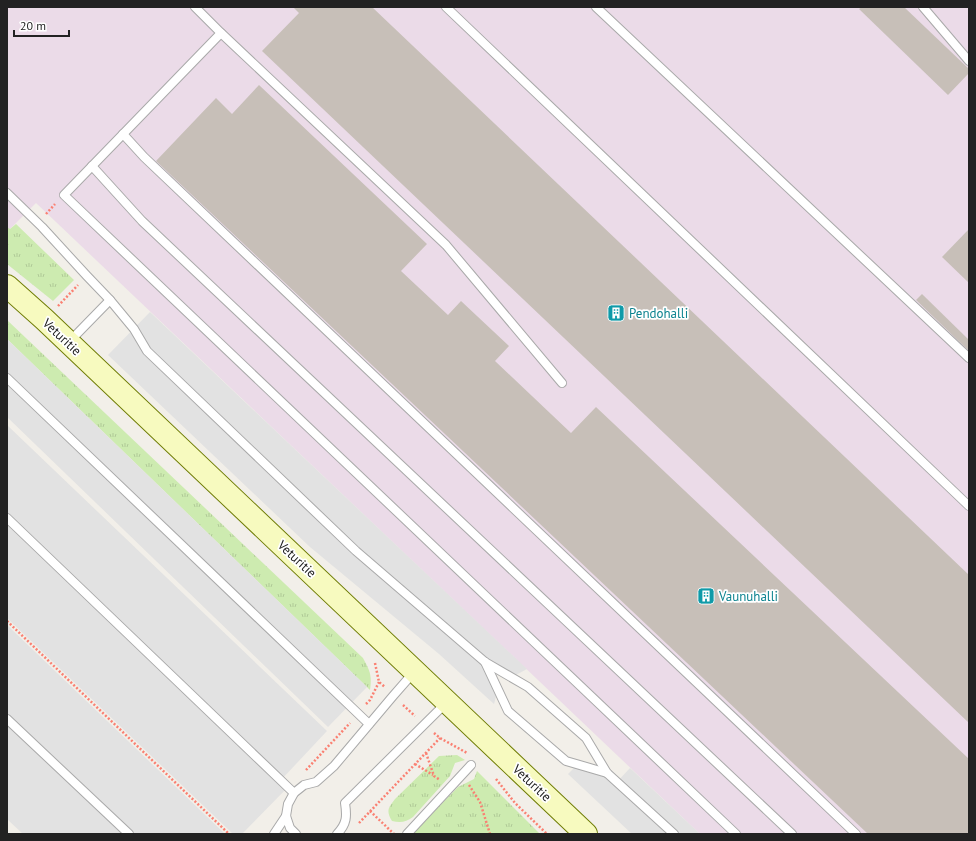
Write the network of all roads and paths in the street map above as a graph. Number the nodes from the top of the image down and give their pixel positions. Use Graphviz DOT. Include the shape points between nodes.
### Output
graph roads {
  1 [pos="195,7"];
  2 [pos="446,7"];
  3 [pos="596,7"];
  4 [pos="923,7"];
  5 [pos="221,33"];
  6 [pos="969,61"];
  7 [pos="123,134"];
  8 [pos="92,166"];
  9 [pos="7,193"];
  10 [pos="54,205"];
  11 [pos="46,213"];
  12 [pos="7,286"];
  13 [pos="110,300"];
  14 [pos="68,342"];
  15 [pos="969,358"];
  16 [pos="7,378"];
  17 [pos="562,383"];
  18 [pos="969,506"];
  19 [pos="7,518"];
  20 [pos="7,621"];
  21 [pos="486,662"];
  22 [pos="415,671"];
  23 [pos="379,682"];
  24 [pos="393,696"];
  25 [pos="446,702"];
  26 [pos="358,714"];
  27 [pos="7,719"];
  28 [pos="369,724"];
  29 [pos="424,724"];
  30 [pos="440,738"];
  31 [pos="426,753"];
  32 [pos="472,756"];
  33 [pos="415,764"];
  34 [pos="471,765"];
  35 [pos="608,773"];
  36 [pos="462,775"];
  37 [pos="434,776"];
  38 [pos="495,776"];
  39 [pos="450,788"];
  40 [pos="292,790"];
  41 [pos="370,811"];
  42 [pos="286,816"];
  43 [pos="354,828"];
  44 [pos="129,834"];
  45 [pos="229,834"];
  46 [pos="274,834"];
  47 [pos="296,834"];
  48 [pos="338,834"];
  49 [pos="395,834"];
  50 [pos="407,834"];
  51 [pos="490,834"];
  52 [pos="547,834"];
  53 [pos="586,834"];
  54 [pos="674,834"];
  55 [pos="736,834"];
  56 [pos="792,834"];
  57 [pos="856,834"];
  1 -- 5 [label="lane"];
  2 -- 18 [label="lane"];
  3 -- 15 [label="lane"];
  4 -- 6 [label="lane"];
  5 -- 7 [label="lane"];
  5 -- 17 [label="lane" via="446,245"];
  7 -- 8 [label="lane"];
  7 -- 57 [label="lane" via="144,157"];
  8 -- 55 [label="lane" via="64,195"];
  8 -- 56 [label="lane" via="142,221"];
  9 -- 13 [label="lane"];
  10 -- 11 [label="path"];
  12 -- 14 [label="main road, Veturitie"];
  13 -- 14 [label="lane"];
  13 -- 21 [label="lane" via="134,329 147,351 356,551"];
  14 -- 22 [label="main road, Veturitie"];
  16 -- 26 [label="lane"];
  19 -- 40 [label="lane"];
  20 -- 45 [label="path"];
  21 -- 35 [label="lane" via="528,687 586,738"];
  21 -- 35 [label="lane" via="508,711 566,762"];
  22 -- 24 [label="lane"];
  22 -- 25 [label="main road, Veturitie"];
  23 -- 26 [label="path" via="370,700"];
  24 -- 28 [label="lane"];
  24 -- 29 [label="path"];
  25 -- 29 [label="lane"];
  25 -- 53 [label="main road, Veturitie"];
  26 -- 28 [label="lane"];
  26 -- 40 [label="path"];
  27 -- 44 [label="lane"];
  28 -- 40 [label="lane" via="334,766 316,782"];
  29 -- 30 [label="path"];
  29 -- 48 [label="lane" via="345,803 346,816 343,828"];
  30 -- 31 [label="path"];
  30 -- 32 [label="path"];
  31 -- 33 [label="path"];
  31 -- 37 [label="path"];
  33 -- 37 [label="path"];
  33 -- 41 [label="path"];
  34 -- 36 [label="lane"];
  35 -- 54 [label="lane"];
  36 -- 39 [label="lane"];
  36 -- 51 [label="path" via="480,802"];
  37 -- 39 [label="path"];
  38 -- 52 [label="path, Veturitie" via="515,803"];
  39 -- 50 [label="lane"];
  40 -- 42 [label="lane"];
  41 -- 43 [label="path"];
  41 -- 49 [label="path"];
  42 -- 46 [label="lane"];
  42 -- 47 [label="lane" via="290,828"];
}
